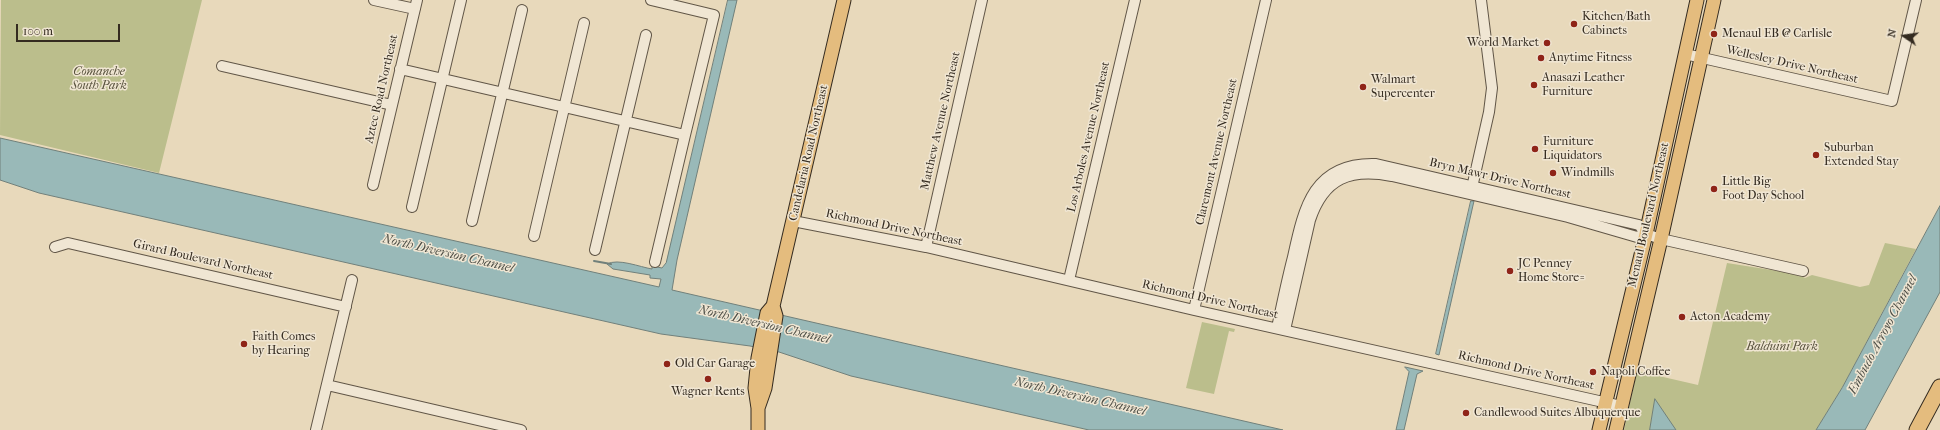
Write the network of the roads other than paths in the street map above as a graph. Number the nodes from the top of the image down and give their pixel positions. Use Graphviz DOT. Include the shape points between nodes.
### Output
graph roads {
  1 [pos="374,0"];
  2 [pos="460,0"];
  3 [pos="650,0"];
  4 [pos="844,0"];
  5 [pos="982,0"];
  6 [pos="1135,0"];
  7 [pos="1266,0"];
  8 [pos="1481,0"];
  9 [pos="1697,0"];
  10 [pos="1714,0"];
  11 [pos="1916,0"];
  12 [pos="416,4"];
  13 [pos="522,10"];
  14 [pos="584,23"];
  15 [pos="646,35"];
  16 [pos="1685,54"];
  17 [pos="1701,58"];
  18 [pos="222,66"];
  19 [pos="400,69"];
  20 [pos="442,78"];
  21 [pos="504,92"];
  22 [pos="392,105"];
  23 [pos="565,107"];
  24 [pos="626,121"];
  25 [pos="685,135"];
  26 [pos="373,185"];
  27 [pos="1471,190"];
  28 [pos="412,207"];
  29 [pos="472,221"];
  30 [pos="793,221"];
  31 [pos="1646,234"];
  32 [pos="534,236"];
  33 [pos="1661,239"];
  34 [pos="55,248"];
  35 [pos="926,248"];
  36 [pos="595,250"];
  37 [pos="655,262"];
  38 [pos="1803,271"];
  39 [pos="352,280"];
  40 [pos="1069,280"];
  41 [pos="346,307"];
  42 [pos="1194,310"];
  43 [pos="1281,329"];
  44 [pos="327,385"];
  45 [pos="1940,387"];
  46 [pos="1605,402"];
  47 [pos="1621,406"];
  48 [pos="316,430"];
  49 [pos="521,430"];
  50 [pos="758,430"];
  51 [pos="1599,430"];
  52 [pos="1616,430"];
  53 [pos="1917,430"];
  1 -- 12 [label="street"];
  2 -- 20 [label="street"];
  3 -- 25 [label="street" via="714,15"];
  4 -- 30 [label="main road, Candelaria Road Northeast"];
  5 -- 35 [label="street, Matthew Avenue Northeast"];
  6 -- 40 [label="street, Los Arboles Avenue Northeast"];
  7 -- 42 [label="street, Claremont Avenue Northeast"];
  8 -- 27 [label="street" via="1492,88"];
  9 -- 16 [label="main road, Menaul Boulevard Northeast"];
  10 -- 17 [label="main road, Menaul Boulevard Northeast"];
  11 -- 17 [label="street, Wellesley Drive Northeast" via="1892,101"];
  12 -- 19 [label="street, Aztec Road Northeast"];
  13 -- 21 [label="street"];
  14 -- 23 [label="street"];
  15 -- 24 [label="street"];
  16 -- 17 [label="street, Wellesley Drive Northeast"];
  16 -- 31 [label="main road, Menaul Boulevard Northeast"];
  17 -- 33 [label="main road, Menaul Boulevard Northeast"];
  18 -- 22 [label="street"];
  19 -- 20 [label="street"];
  19 -- 22 [label="street, Aztec Road Northeast"];
  20 -- 21 [label="street"];
  20 -- 28 [label="street"];
  21 -- 23 [label="street"];
  21 -- 29 [label="street"];
  22 -- 26 [label="street, Aztec Road Northeast"];
  23 -- 24 [label="street"];
  23 -- 32 [label="street"];
  24 -- 25 [label="street"];
  24 -- 36 [label="street"];
  25 -- 37 [label="street"];
  27 -- 31 [label="street, Bryn Mawr Drive Northeast" via="1639,225"];
  27 -- 43 [label="street, Bryn Mawr Drive Northeast" via="1374,173 1346,172 1328,187 1316,204"];
  30 -- 35 [label="street, Richmond Drive Northeast"];
  30 -- 50 [label="main road, Candelaria Road Northeast" via="773,306 776,316 763,360 765,388 758,408"];
  31 -- 33 [label="street, Bryn Mawr Drive Northeast"];
  31 -- 46 [label="main road, Menaul Boulevard Northeast"];
  33 -- 38 [label="street, Bryn Mawr Drive Northeast"];
  33 -- 47 [label="main road, Menaul Boulevard Northeast"];
  34 -- 41 [label="street, Girard Boulevard Northeast" via="68,243"];
  35 -- 40 [label="street, Richmond Drive Northeast"];
  39 -- 41 [label="street"];
  40 -- 42 [label="street, Richmond Drive Northeast"];
  41 -- 44 [label="street"];
  42 -- 43 [label="street, Richmond Drive Northeast"];
  43 -- 46 [label="street, Richmond Drive Northeast"];
  44 -- 48 [label="street"];
  44 -- 49 [label="street"];
  45 -- 53 [label="highway"];
  46 -- 47 [label="street, Richmond Drive Northeast"];
  46 -- 51 [label="main road, Menaul Boulevard Northeast"];
  47 -- 52 [label="main road, Menaul Boulevard Northeast"];
}
